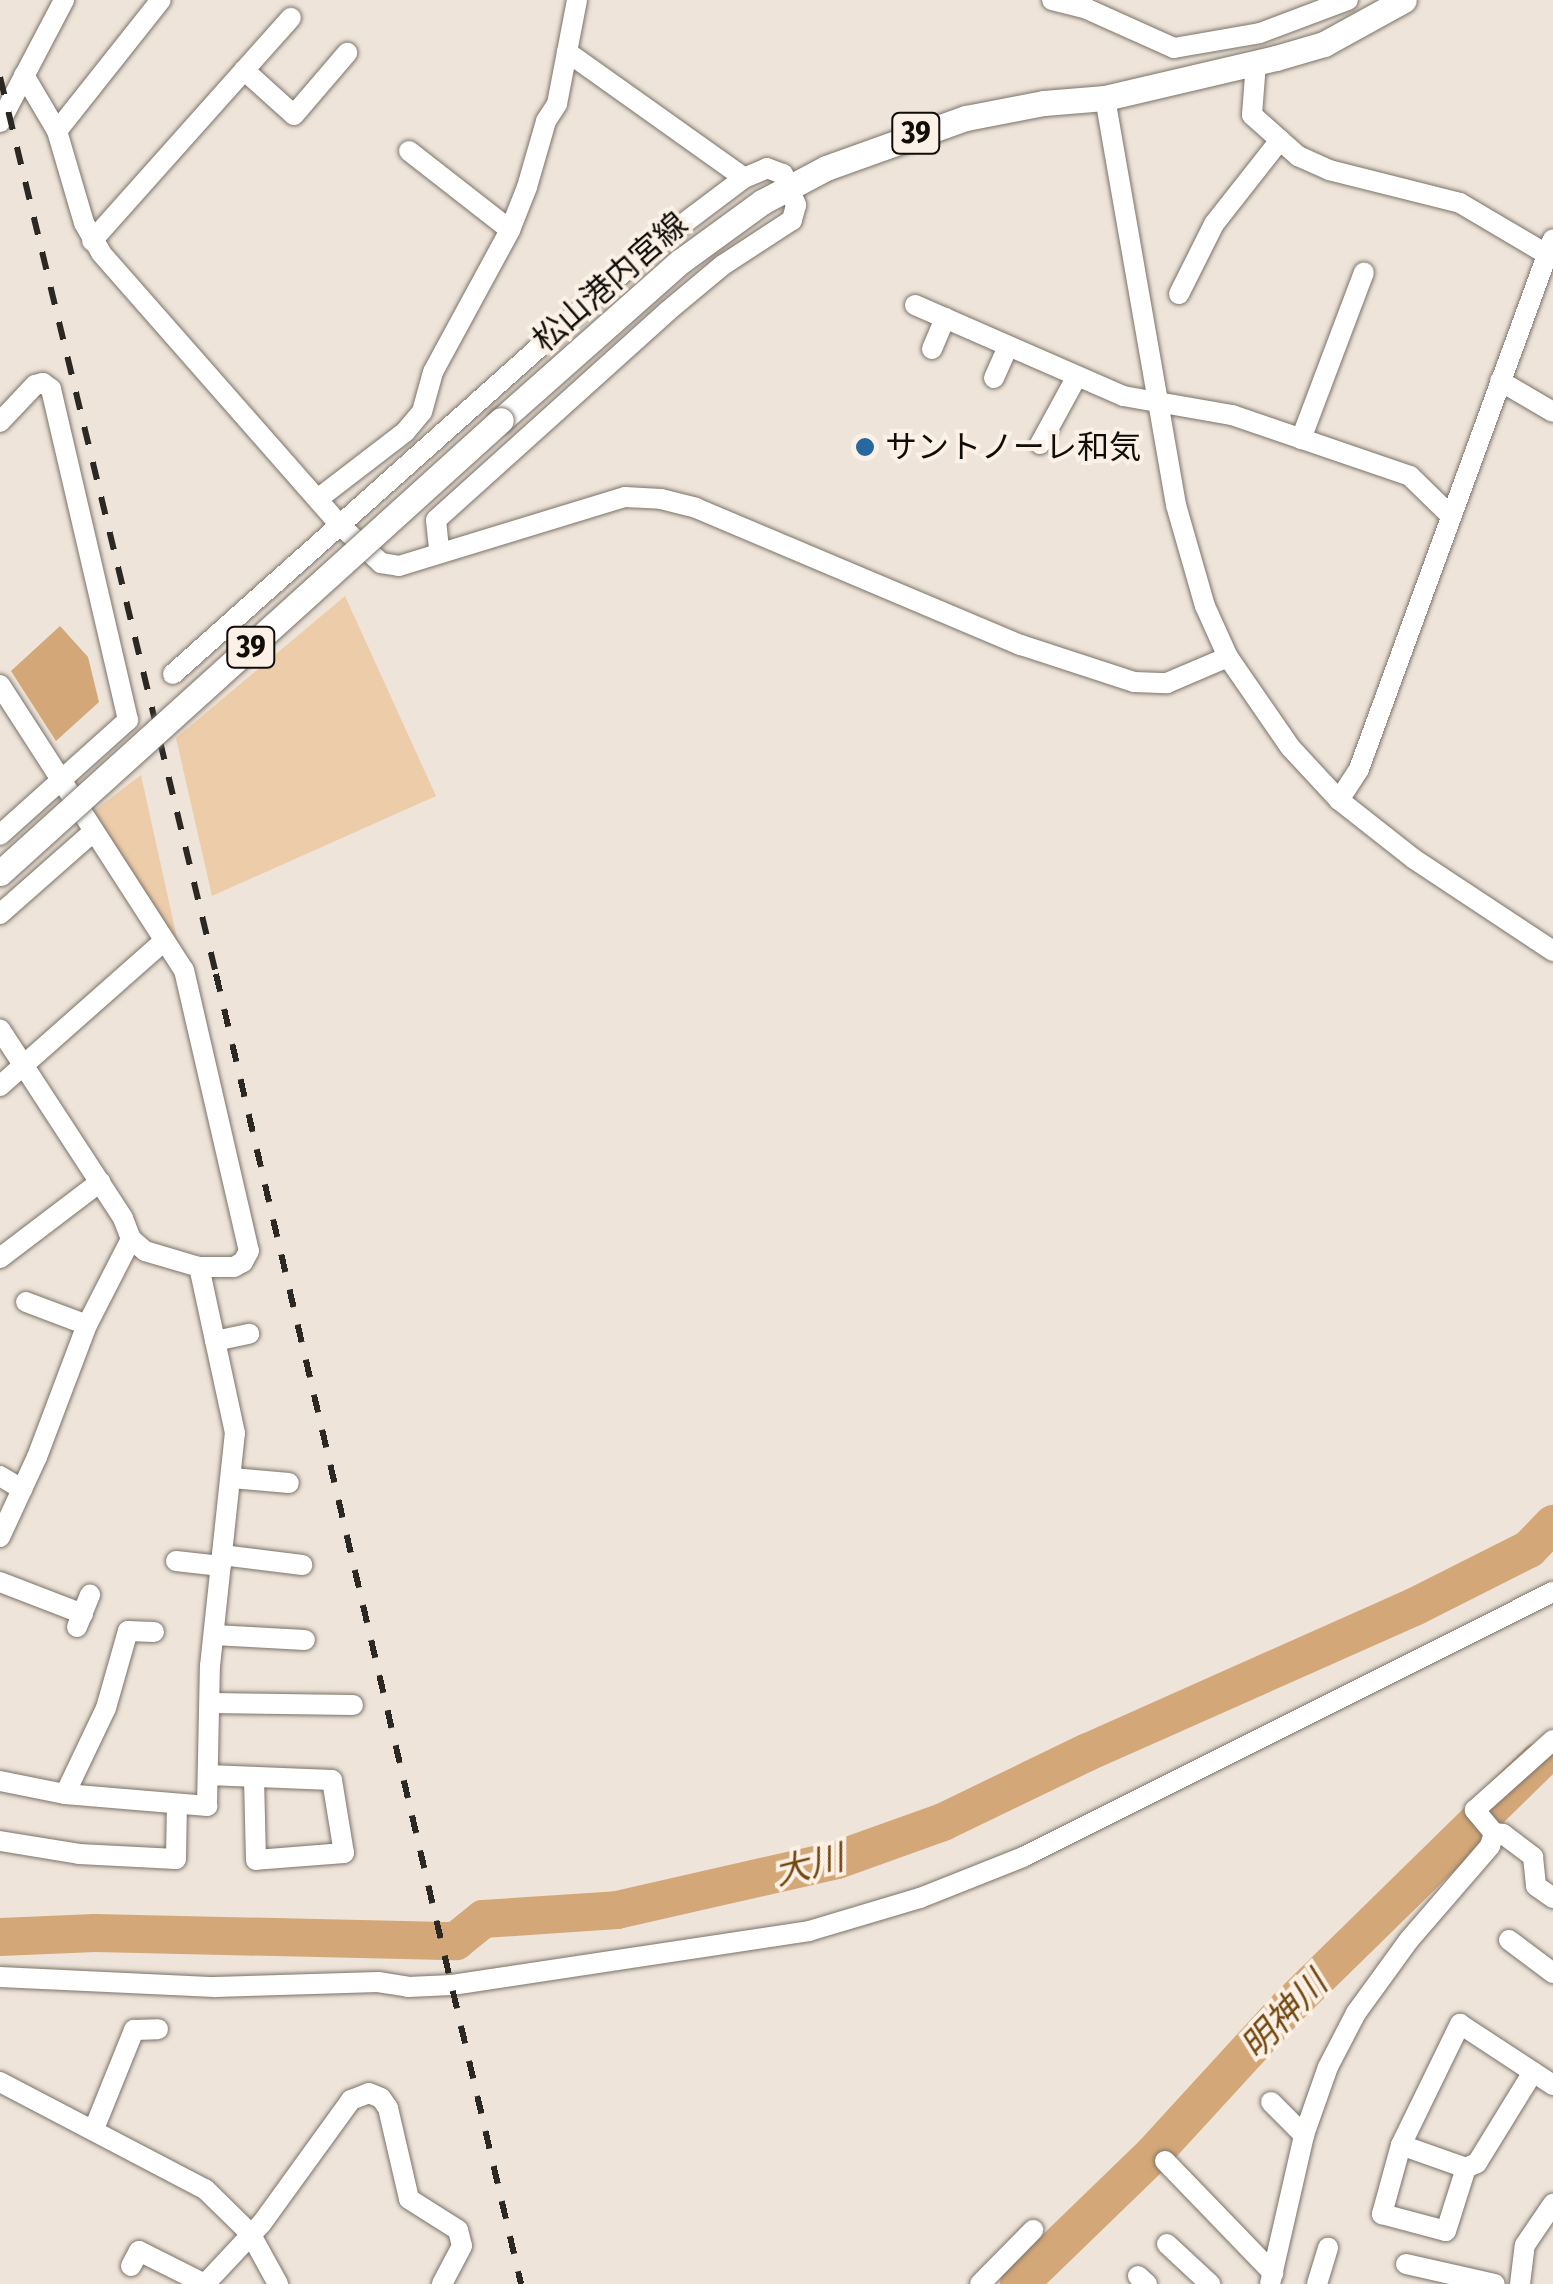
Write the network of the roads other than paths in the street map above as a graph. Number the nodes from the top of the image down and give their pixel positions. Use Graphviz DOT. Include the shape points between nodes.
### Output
graph roads {
  1 [pos="64,0"];
  2 [pos="161,0"];
  3 [pos="578,0"];
  4 [pos="1052,0"];
  5 [pos="1403,0"];
  6 [pos="1342,1"];
  7 [pos="291,18"];
  8 [pos="567,52"];
  9 [pos="347,53"];
  10 [pos="1256,63"];
  11 [pos="244,70"];
  12 [pos="24,75"];
  13 [pos="1105,98"];
  14 [pos="2,112"];
  15 [pos="57,131"];
  16 [pos="1280,140"];
  17 [pos="409,151"];
  18 [pos="744,178"];
  19 [pos="791,186"];
  20 [pos="510,230"];
  21 [pos="92,241"];
  22 [pos="1551,251"];
  23 [pos="1364,272"];
  24 [pos="1179,294"];
  25 [pos="915,305"];
  26 [pos="945,318"];
  27 [pos="1008,346"];
  28 [pos="932,350"];
  29 [pos="1077,376"];
  30 [pos="994,378"];
  31 [pos="1500,381"];
  32 [pos="1158,404"];
  33 [pos="1553,412"];
  34 [pos="0,422"];
  35 [pos="1301,438"];
  36 [pos="1040,444"];
  37 [pos="319,498"];
  38 [pos="1450,515"];
  39 [pos="343,528"];
  40 [pos="438,551"];
  41 [pos="1228,657"];
  42 [pos="174,674"];
  43 [pos="0,685"];
  44 [pos="61,780"];
  45 [pos="1338,800"];
  46 [pos="93,832"];
  47 [pos="0,835"];
  48 [pos="0,873"];
  49 [pos="0,914"];
  50 [pos="164,941"];
  51 [pos="1553,951"];
  52 [pos="0,1029"];
  53 [pos="23,1065"];
  54 [pos="0,1086"];
  55 [pos="100,1182"];
  56 [pos="131,1239"];
  57 [pos="0,1258"];
  58 [pos="199,1268"];
  59 [pos="26,1302"];
  60 [pos="87,1325"];
  61 [pos="249,1334"];
  62 [pos="215,1341"];
  63 [pos="0,1476"];
  64 [pos="232,1478"];
  65 [pos="289,1483"];
  66 [pos="22,1490"];
  67 [pos="0,1537"];
  68 [pos="222,1560"];
  69 [pos="176,1561"];
  70 [pos="302,1565"];
  71 [pos="0,1582"];
  72 [pos="1553,1592"];
  73 [pos="83,1612"];
  74 [pos="154,1632"];
  75 [pos="214,1635"];
  76 [pos="306,1640"];
  77 [pos="210,1703"];
  78 [pos="353,1705"];
  79 [pos="1553,1740"];
  80 [pos="208,1775"];
  81 [pos="254,1777"];
  82 [pos="0,1781"];
  83 [pos="65,1794"];
  84 [pos="177,1804"];
  85 [pos="1488,1826"];
  86 [pos="0,1841"];
  87 [pos="1553,1898"];
  88 [pos="1509,1940"];
  89 [pos="1553,1973"];
  90 [pos="0,1977"];
  91 [pos="158,2029"];
  92 [pos="1533,2072"];
  93 [pos="0,2082"];
  94 [pos="1553,2085"];
  95 [pos="1271,2102"];
  96 [pos="94,2129"];
  97 [pos="1304,2135"];
  98 [pos="1400,2145"];
  99 [pos="1164,2162"];
  100 [pos="1466,2168"];
  101 [pos="1553,2204"];
  102 [pos="1032,2230"];
  103 [pos="250,2233"];
  104 [pos="1167,2244"];
  105 [pos="1328,2248"];
  106 [pos="1406,2264"];
  107 [pos="132,2266"];
  108 [pos="1271,2279"];
  109 [pos="278,2284"];
  110 [pos="442,2284"];
  111 [pos="980,2284"];
  112 [pos="1210,2284"];
  113 [pos="1318,2284"];
  114 [pos="1496,2284"];
  115 [pos="1520,2284"];
  1 -- 12 [label="street"];
  2 -- 15 [label="street"];
  3 -- 8 [label="street"];
  4 -- 6 [label="street" via="1087,8 1174,48 1260,33"];
  5 -- 10 [label="main road, 松山港内宮線 / 39" via="1324,44"];
  7 -- 11 [label="street"];
  8 -- 18 [label="street"];
  8 -- 20 [label="street" via="557,104"];
  9 -- 11 [label="street" via="294,114"];
  10 -- 13 [label="main road, 松山港内宮線 / 39"];
  10 -- 16 [label="street" via="1252,115"];
  11 -- 21 [label="street"];
  12 -- 14 [label="street"];
  12 -- 15 [label="street"];
  13 -- 19 [label="main road, 松山港内宮線 / 39" via="966,118 868,150"];
  13 -- 32 [label="street"];
  15 -- 21 [label="street"];
  16 -- 22 [label="street" via="1329,170 1460,203"];
  16 -- 24 [label="street" via="1214,224"];
  17 -- 20 [label="street"];
  18 -- 19 [label="street" via="768,168"];
  18 -- 39 [label="street" via="647,251"];
  19 -- 40 [label="street" via="792,220 668,311 436,520"];
  19 -- 48 [label="main road, 松山港内宮線 / 39, bridge" via="680,261"];
  20 -- 37 [label="street" via="433,372 415,422"];
  21 -- 37 [label="street"];
  22 -- 31 [label="street"];
  23 -- 35 [label="street"];
  25 -- 26 [label="street"];
  26 -- 27 [label="street"];
  26 -- 28 [label="street"];
  27 -- 29 [label="street"];
  27 -- 30 [label="street"];
  29 -- 32 [label="street"];
  29 -- 36 [label="street"];
  31 -- 33 [label="street"];
  31 -- 38 [label="street"];
  32 -- 35 [label="street" via="1232,415"];
  32 -- 41 [label="street" via="1188,555"];
  34 -- 44 [label="street" via="35,385 51,389 128,720"];
  35 -- 38 [label="street" via="1410,476"];
  37 -- 39 [label="street"];
  38 -- 45 [label="street" via="1358,770"];
  39 -- 40 [label="street" via="381,562 399,566"];
  39 -- 42 [label="street"];
  40 -- 41 [label="street" via="625,496 662,499 1021,646 1134,682 1167,683"];
  41 -- 45 [label="street" via="1290,747"];
  43 -- 44 [label="street"];
  44 -- 46 [label="street"];
  44 -- 47 [label="street"];
  45 -- 51 [label="street"];
  46 -- 49 [label="street"];
  46 -- 50 [label="street"];
  50 -- 53 [label="street"];
  50 -- 58 [label="street" via="187,979 249,1251 234,1267"];
  52 -- 53 [label="street"];
  53 -- 54 [label="street"];
  53 -- 55 [label="street"];
  55 -- 56 [label="street"];
  55 -- 57 [label="street"];
  56 -- 58 [label="street" via="145,1251"];
  56 -- 60 [label="street"];
  58 -- 62 [label="street"];
  59 -- 60 [label="street"];
  60 -- 66 [label="street"];
  61 -- 62 [label="street"];
  62 -- 64 [label="street" via="235,1432"];
  63 -- 66 [label="street"];
  64 -- 65 [label="street"];
  64 -- 68 [label="street"];
  66 -- 67 [label="street"];
  68 -- 69 [label="street"];
  68 -- 70 [label="street"];
  68 -- 75 [label="street"];
  71 -- 73 [label="street"];
  72 -- 90 [label="street" via="1022,1857 920,1898 810,1931 452,1986 215,1987"];
  74 -- 83 [label="street" via="128,1630 106,1708"];
  75 -- 76 [label="street"];
  75 -- 77 [label="street"];
  77 -- 78 [label="street"];
  77 -- 80 [label="street"];
  79 -- 85 [label="street" via="1476,1810"];
  80 -- 81 [label="street"];
  80 -- 84 [label="street" via="208,1806"];
  81 -- 81 [label="street" via="332,1780 344,1853 256,1860"];
  82 -- 83 [label="street"];
  83 -- 84 [label="street"];
  84 -- 86 [label="street" via="176,1859"];
  85 -- 87 [label="street" via="1533,1857 1536,1886"];
  85 -- 97 [label="street" via="1490,1846 1356,2014"];
  88 -- 89 [label="street"];
  91 -- 96 [label="street" via="134,2030"];
  92 -- 94 [label="street"];
  92 -- 98 [label="street" via="1460,2024"];
  92 -- 100 [label="street" via="1477,2163"];
  93 -- 96 [label="street"];
  95 -- 97 [label="street"];
  96 -- 103 [label="street" via="205,2189"];
  97 -- 108 [label="street"];
  98 -- 100 [label="street"];
  98 -- 100 [label="street" via="1382,2214 1446,2230"];
  99 -- 108 [label="street"];
  101 -- 115 [label="street" via="1524,2245"];
  102 -- 111 [label="street"];
  103 -- 107 [label="street" via="205,2284 139,2250"];
  103 -- 109 [label="street"];
  103 -- 110 [label="street" via="350,2100 369,2093 388,2108 410,2199 458,2230 462,2246"];
  104 -- 112 [label="street"];
  105 -- 113 [label="street"];
  106 -- 114 [label="street"];
}
